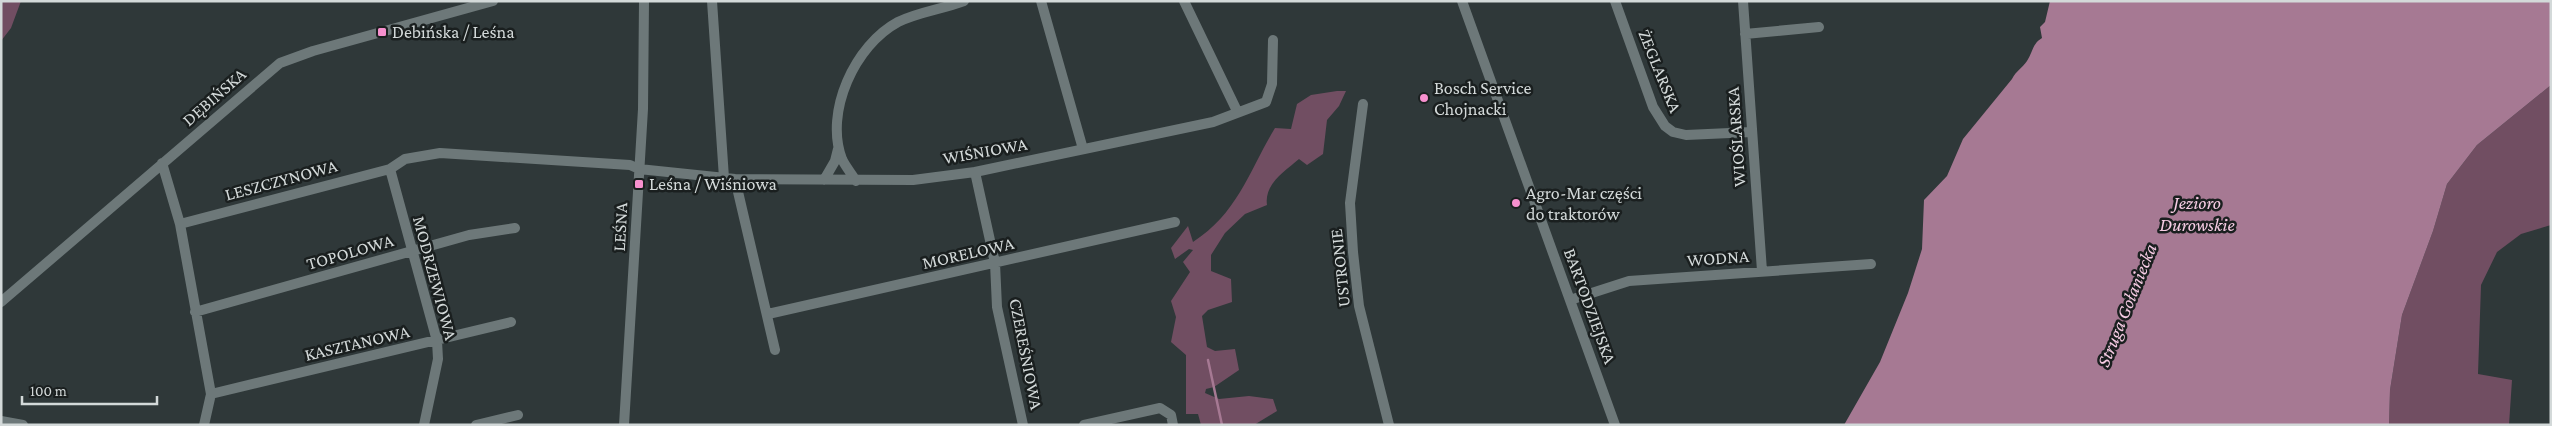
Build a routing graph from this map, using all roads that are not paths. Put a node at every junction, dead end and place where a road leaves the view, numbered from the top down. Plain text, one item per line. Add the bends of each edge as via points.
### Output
1 (493, 1) edge
2 (644, 1) edge
3 (712, 1) edge
4 (964, 1) edge
5 (1040, 1) edge
6 (1184, 1) edge
7 (1462, 1) edge
8 (1615, 1) edge
9 (1743, 1) edge
10 (1819, 27) dead end
11 (1745, 34) junction
12 (1273, 40) dead end
13 (1363, 104) dead end
14 (1237, 111) junction
15 (1752, 132) junction
16 (839, 146) junction
17 (1082, 149) junction
18 (162, 163) junction
19 (390, 168) junction
20 (640, 169) junction
21 (975, 172) junction
22 (724, 178) junction
23 (735, 179) junction
24 (824, 180) junction
25 (856, 181) junction
26 (1175, 222) dead end
27 (180, 224) junction
28 (515, 228) dead end
29 (412, 251) junction
30 (995, 264) junction
31 (1871, 264) dead end
32 (1762, 271) junction
33 (1570, 300) junction
34 (1, 302) edge
35 (195, 312) junction
36 (768, 314) junction
37 (510, 322) dead end
38 (437, 341) junction
39 (775, 350) dead end
40 (211, 394) junction
41 (518, 416) dead end
42 (1, 421) edge
43 (23, 425) edge
44 (204, 425) edge
45 (424, 425) edge
46 (476, 425) edge
47 (624, 425) edge
48 (1023, 425) edge
49 (1084, 425) edge
50 (1173, 425) edge
51 (1389, 425) edge
52 (1615, 425) edge

1 - 18 street, DĘBIŃSKA via 287,59
2 - 20 street, LEŚNA
3 - 22 street
4 - 16 street via 899,22 878,36 852,71 841,97 837,128
5 - 17 street
6 - 14 street
7 - 33 street, BARTODZIEJSKA
8 - 15 street, ŻEGLARSKA via 1653,107 1665,126 1686,135
9 - 11 street, WIOŚLARSKA
10 - 11 street
11 - 15 street, WIOŚLARSKA
12 - 14 street, WIŚNIOWA via 1272,84 1266,102
13 - 51 street, USTRONIE via 1350,203 1353,252 1359,306
14 - 17 street, WIŚNIOWA via 1213,122
15 - 32 street, WIOŚLARSKA
16 - 24 street
16 - 25 street via 842,160
17 - 21 street, WIŚNIOWA
18 - 27 street
18 - 34 street, DĘBIŃSKA
19 - 20 street, LESZCZYNOWA via 405,159 440,153 630,165
19 - 27 street, LESZCZYNOWA
19 - 29 street, MODRZEWIOWA
20 - 22 street, WIŚNIOWA
20 - 47 street, LEŚNA
21 - 25 street, WIŚNIOWA via 913,180
21 - 30 street, CZEREŚNIOWA
22 - 23 street, WIŚNIOWA
23 - 24 street, WIŚNIOWA
23 - 36 street
24 - 25 street, WIŚNIOWA
26 - 30 street, MORELOWA
27 - 35 street
28 - 29 street, TOPOLOWA via 469,235
29 - 35 street, TOPOLOWA
29 - 38 street, MODRZEWIOWA
30 - 36 street, MORELOWA
30 - 48 street, CZEREŚNIOWA via 998,308
31 - 32 street, WODNA
32 - 33 street, WODNA via 1629,281
33 - 52 street, BARTODZIEJSKA
35 - 40 street
36 - 39 street
37 - 38 street, KASZTANOWA
38 - 40 street, KASZTANOWA
38 - 45 street, MODRZEWIOWA via 438,359
40 - 44 street
41 - 46 street
42 - 43 street
49 - 50 street via 1160,408 1171,415

